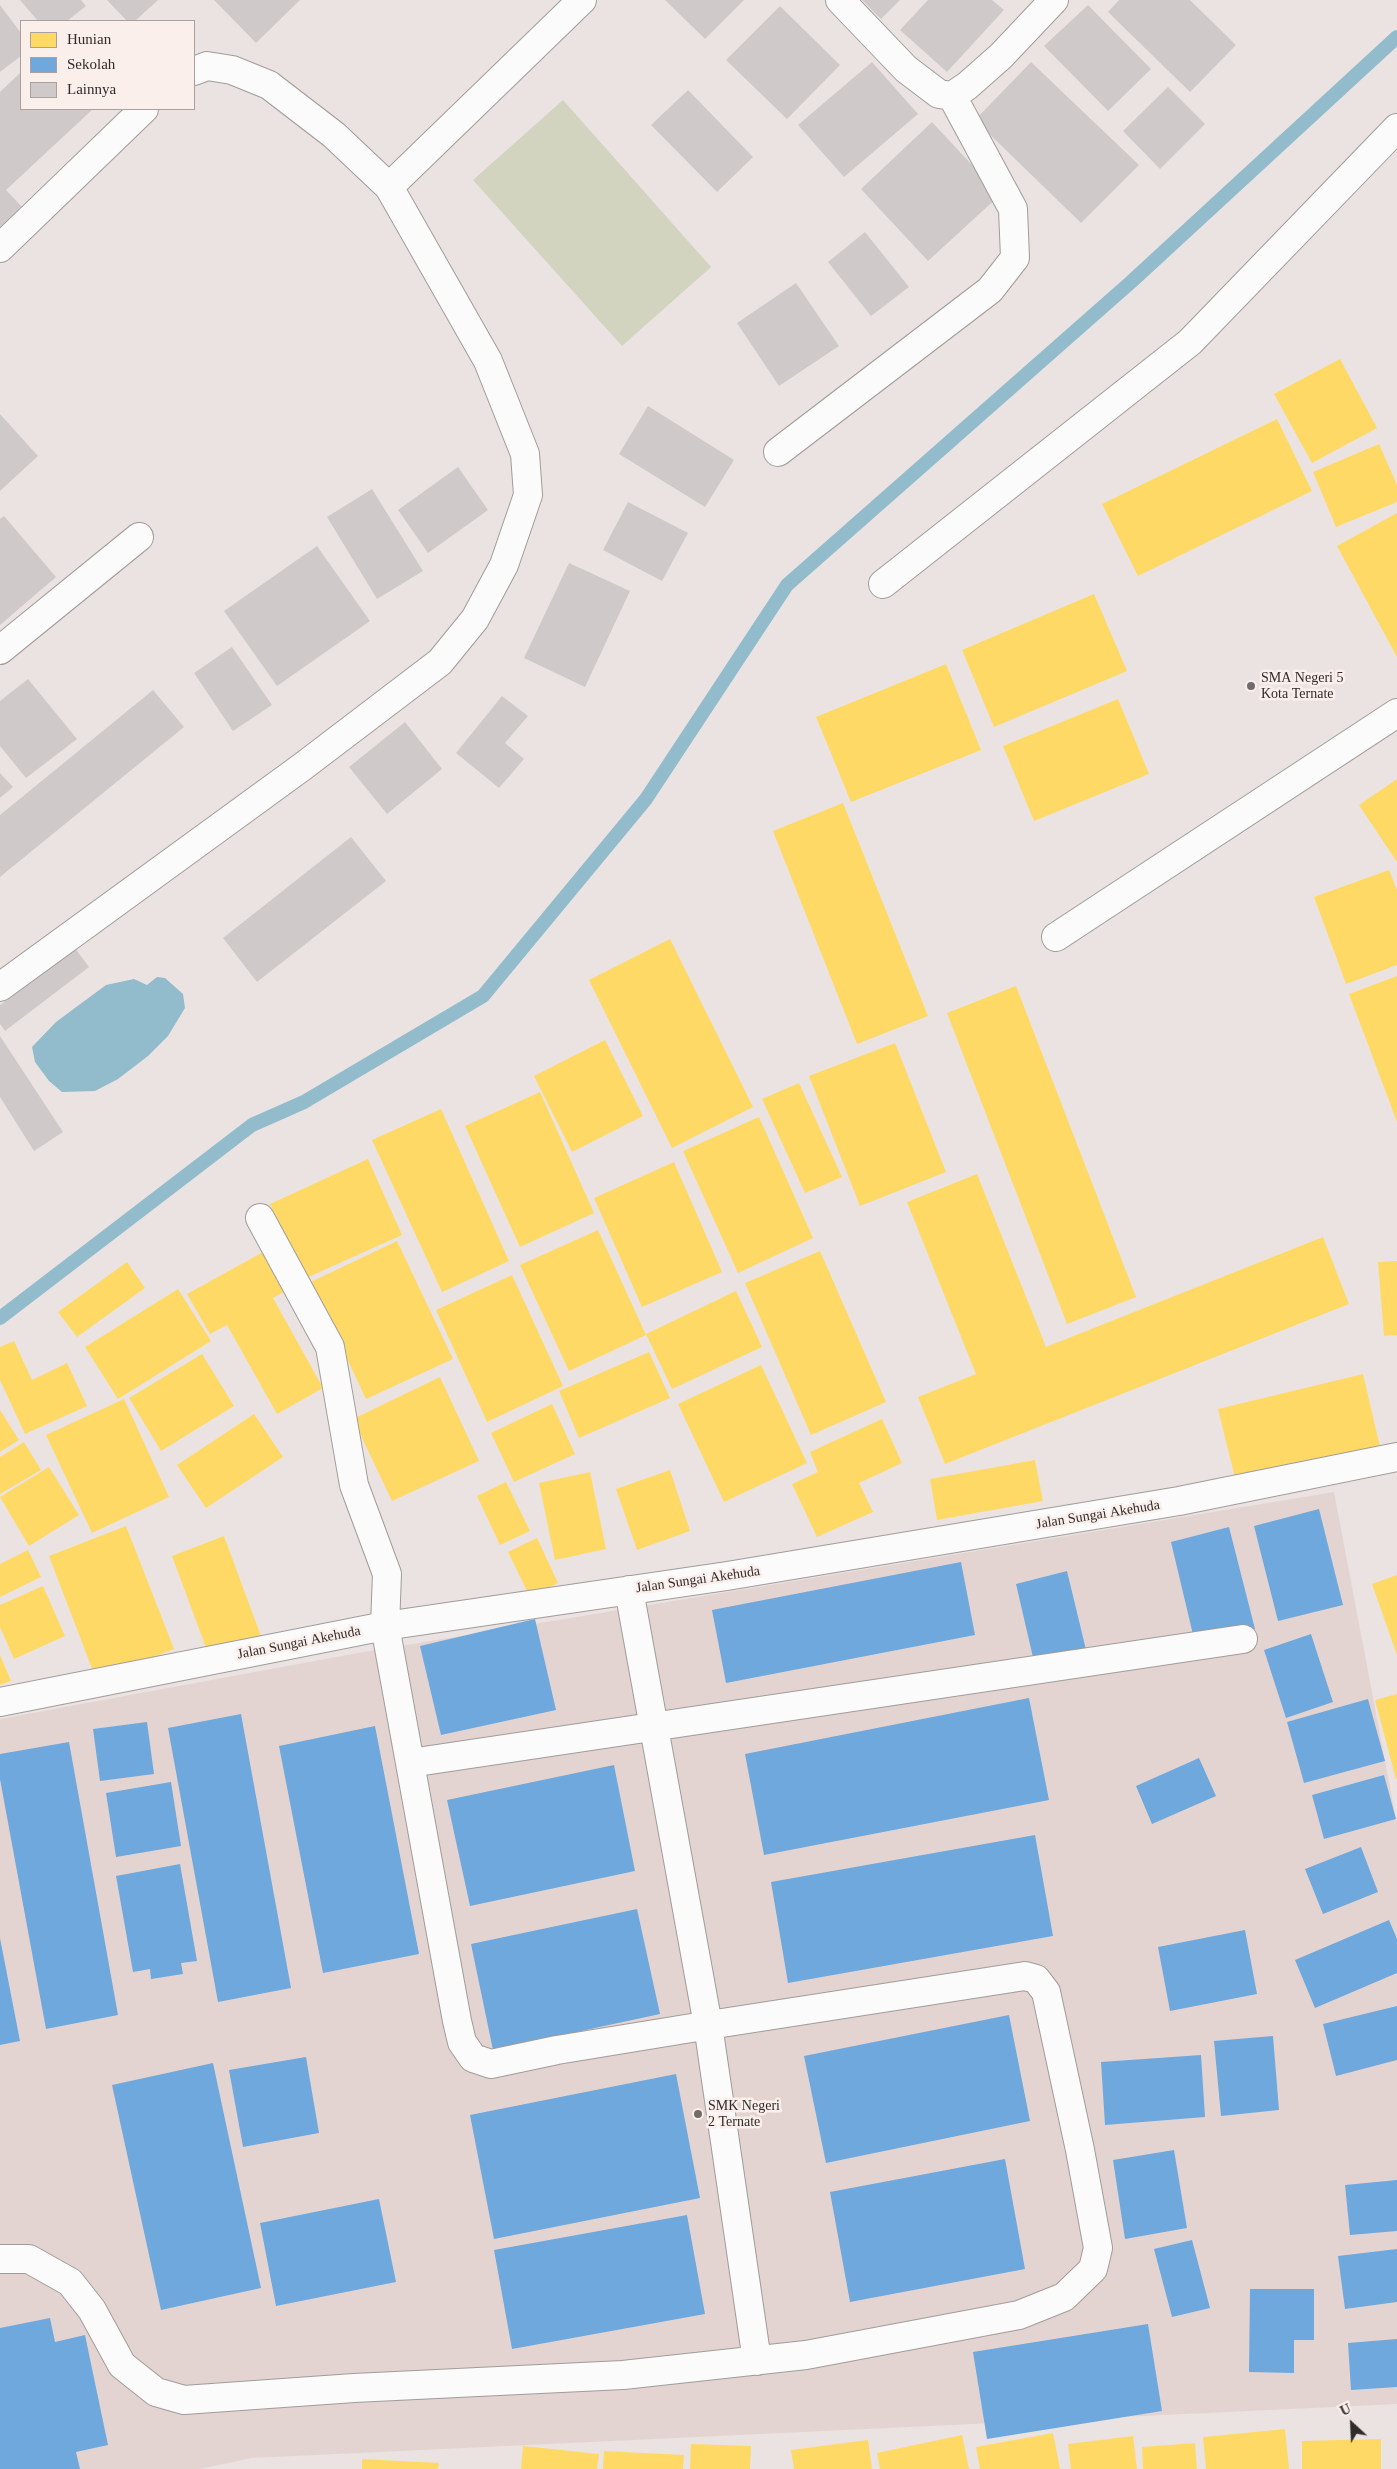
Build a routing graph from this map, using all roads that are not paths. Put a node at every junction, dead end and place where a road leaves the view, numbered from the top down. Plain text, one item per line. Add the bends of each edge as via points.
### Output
1 (582, 0) edge
2 (840, 0) edge
3 (1054, 0) edge
4 (195, 72) edge
5 (952, 96) junction
6 (143, 110) edge
7 (1397, 128) edge
8 (389, 187) junction
9 (0, 248) edge
10 (778, 452) dead end
11 (139, 537) dead end
12 (883, 584) dead end
13 (0, 650) edge
14 (1397, 713) edge
15 (1056, 937) dead end
16 (0, 987) edge
17 (260, 1218) dead end
18 (1397, 1457) edge
19 (629, 1590) junction
20 (385, 1626) junction
21 (1243, 1639) dead end
22 (0, 1702) edge
23 (654, 1728) junction
24 (410, 1763) junction
25 (708, 2025) junction
26 (0, 2259) edge
27 (757, 2361) junction

1 - 8 street
2 - 5 street via 906,69 938,94
3 - 5 street via 1001,56
4 - 8 street via 207,66 232,70 269,85 334,135
5 - 10 street via 1013,209 1015,258 990,290
6 - 9 street
7 - 12 street via 1190,342
8 - 16 street via 488,362 525,454 528,495 504,565 475,619 440,662
11 - 13 street
14 - 15 street
17 - 20 street via 330,1347 354,1485 386,1574
18 - 19 street, Jalan Sungai Akehuda via 1179,1501
19 - 20 street, Jalan Sungai Akehuda
19 - 23 street
20 - 22 street, Jalan Sungai Akehuda
20 - 24 street
21 - 23 street
23 - 24 street
23 - 25 street
24 - 25 street via 457,2021 462,2042 473,2058 491,2064
25 - 27 street
25 - 27 street via 1025,1976 1036,1979 1046,1992 1098,2248 1093,2269 1064,2297 1020,2314 876,2343
26 - 27 street via 29,2260 70,2282 92,2310 122,2365 156,2392 184,2400 623,2375

